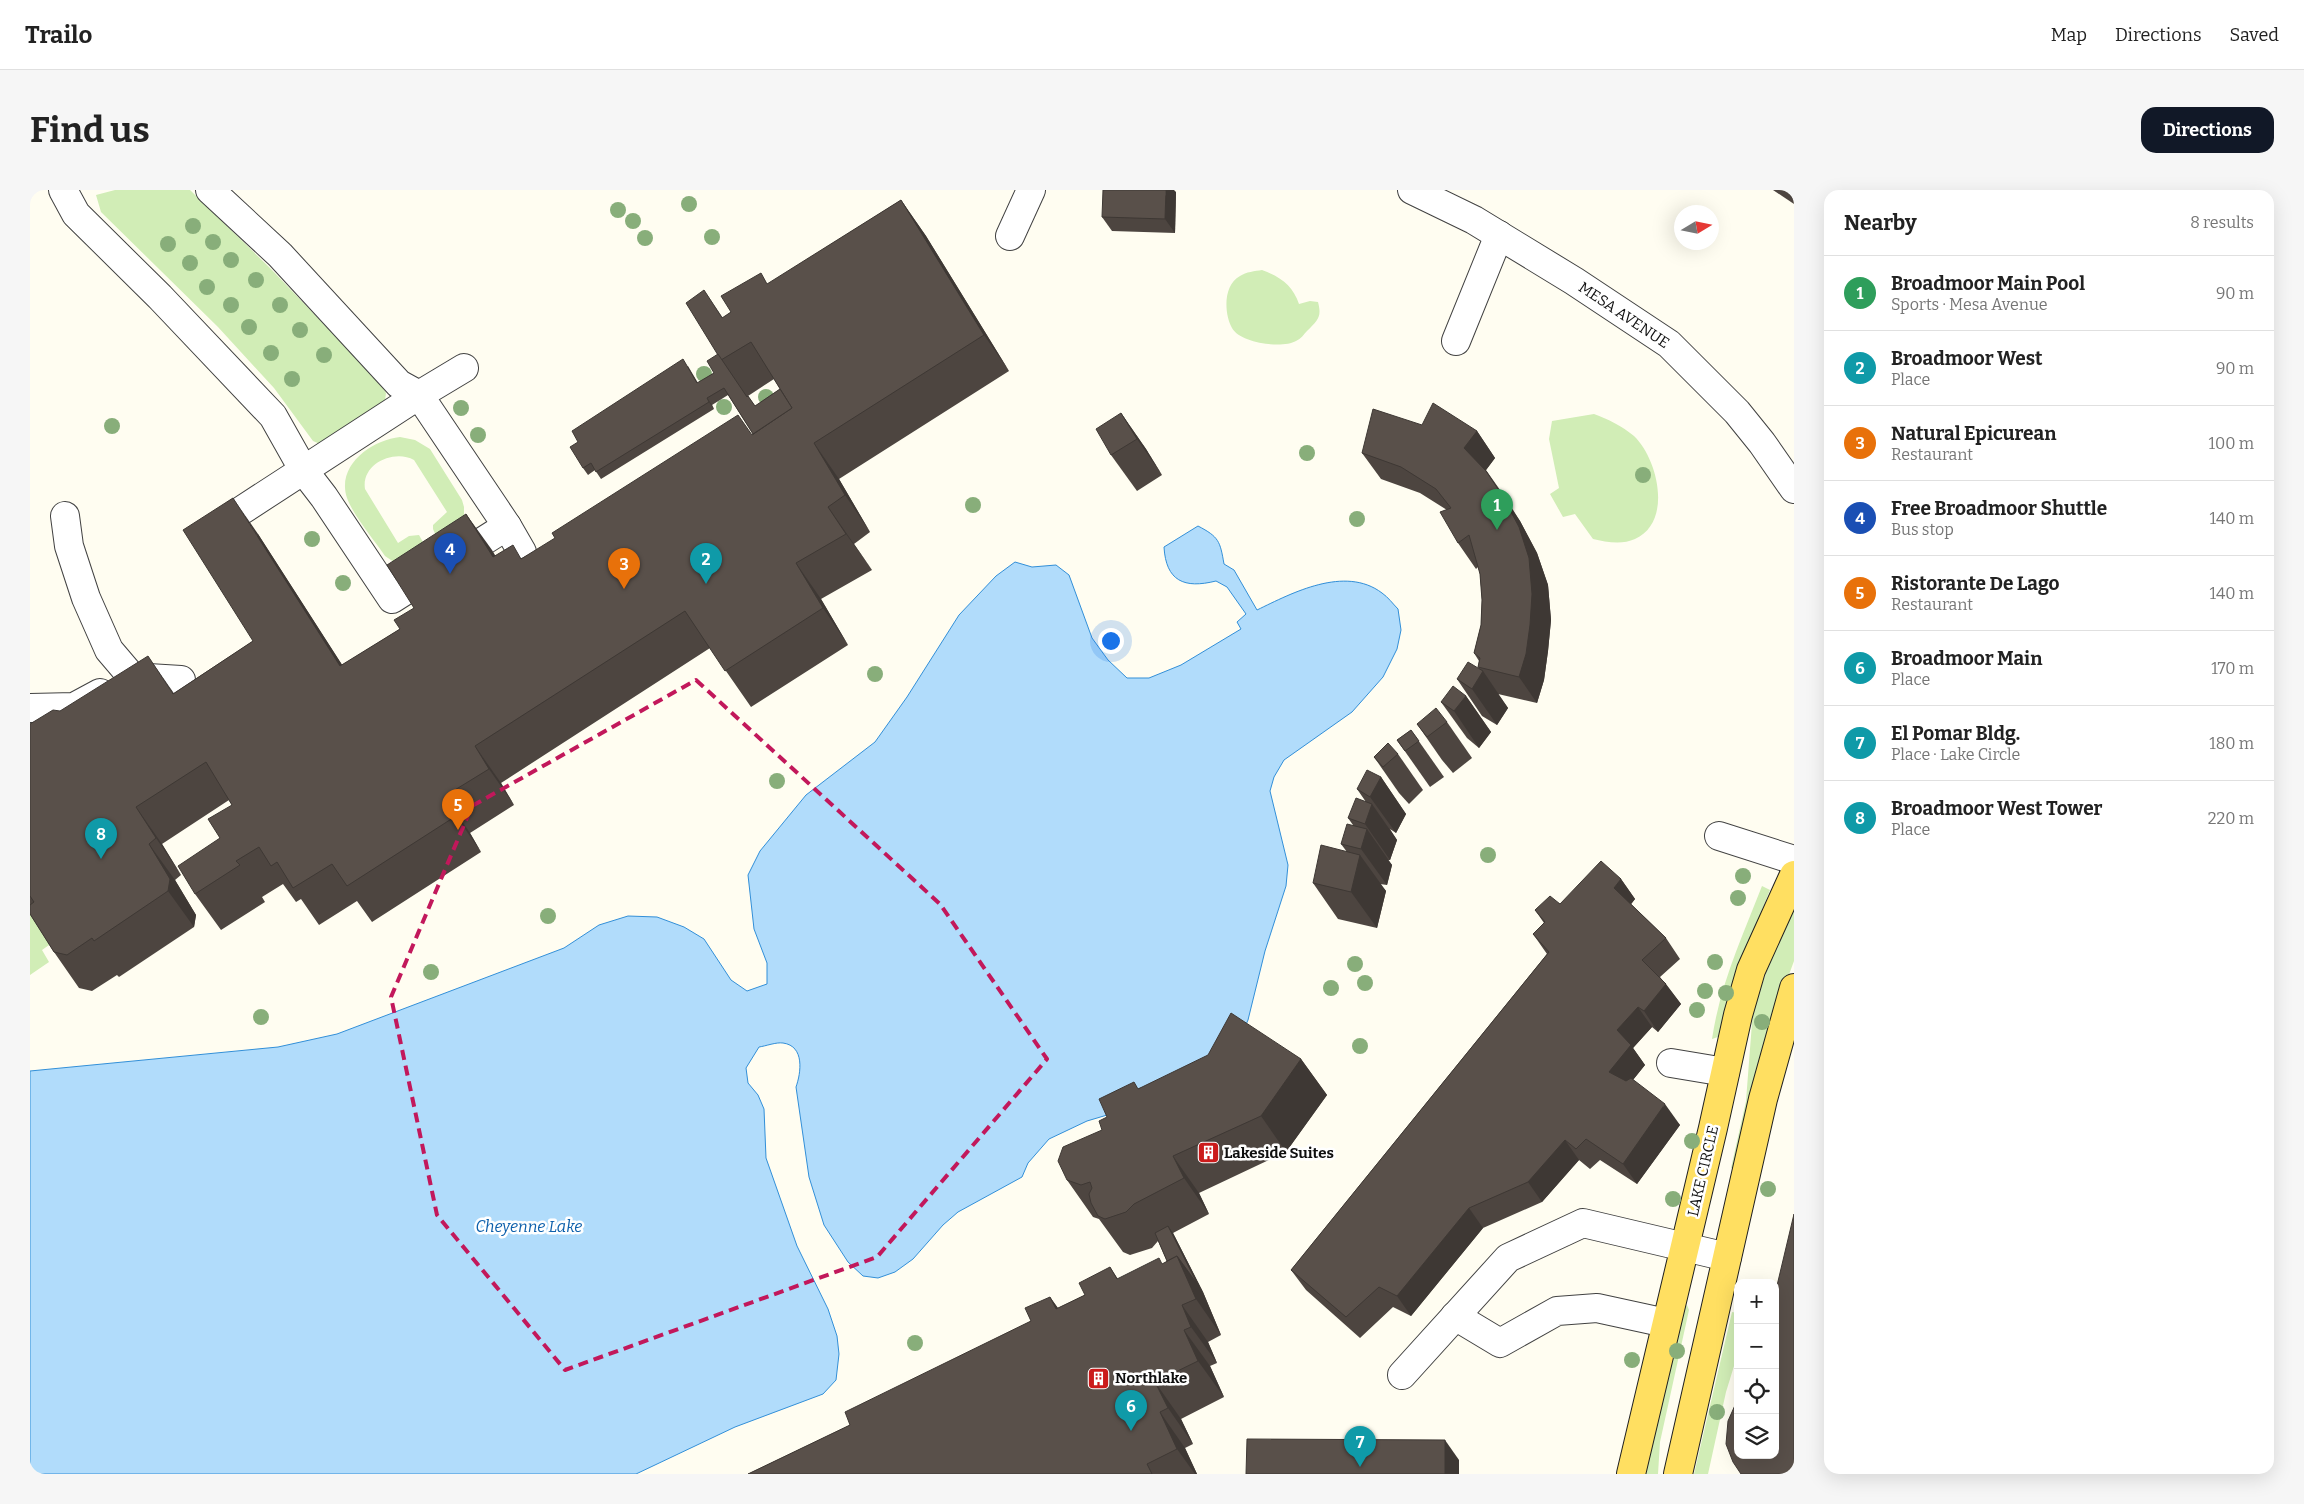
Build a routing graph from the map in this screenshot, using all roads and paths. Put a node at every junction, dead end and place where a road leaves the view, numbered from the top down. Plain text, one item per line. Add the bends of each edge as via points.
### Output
1 (63, 190) edge
2 (210, 190) edge
3 (1031, 190) edge
4 (1412, 190) edge
5 (1499, 235) junction
6 (1010, 236) dead end
7 (1456, 341) dead end
8 (464, 368) dead end
9 (419, 395) junction
10 (304, 471) junction
11 (1793, 487) edge
12 (236, 514) edge
13 (65, 516) dead end
14 (507, 526) junction
15 (507, 574) edge
16 (132, 677) junction
17 (181, 680) dead end
18 (30, 708) edge
19 (1719, 836) dead end
20 (1794, 860) edge
21 (1794, 875) edge
22 (1794, 988) edge
23 (1671, 1063) dead end
24 (1725, 1072) junction
25 (1686, 1246) junction
26 (1727, 1257) junction
27 (1455, 1316) junction
28 (1666, 1323) junction
29 (1402, 1375) dead end
30 (1631, 1474) edge
31 (1678, 1474) edge

1 - 10 street via 76,214 273,416
2 - 9 street via 280,255 399,384
3 - 6 street
4 - 5 street, MESA AVENUE
5 - 7 street
5 - 11 street, MESA AVENUE via 1669,344 1737,412
8 - 9 street
9 - 10 street
9 - 14 street
10 - 12 street
10 - 14 street via 398,608
13 - 16 street via 69,546 86,598 109,650
14 - 15 street via 522,552 521,563
16 - 17 street
16 - 18 street via 74,707
19 - 20 street
21 - 24 main road, LAKE CIRCLE via 1751,970
22 - 26 main road via 1763,1099
23 - 24 street
24 - 25 main road, LAKE CIRCLE
25 - 26 street
25 - 27 street via 1584,1223 1508,1258
25 - 28 main road, LAKE CIRCLE
26 - 31 main road
27 - 28 street via 1500,1343 1557,1311 1598,1308
27 - 29 street
28 - 30 main road, LAKE CIRCLE

